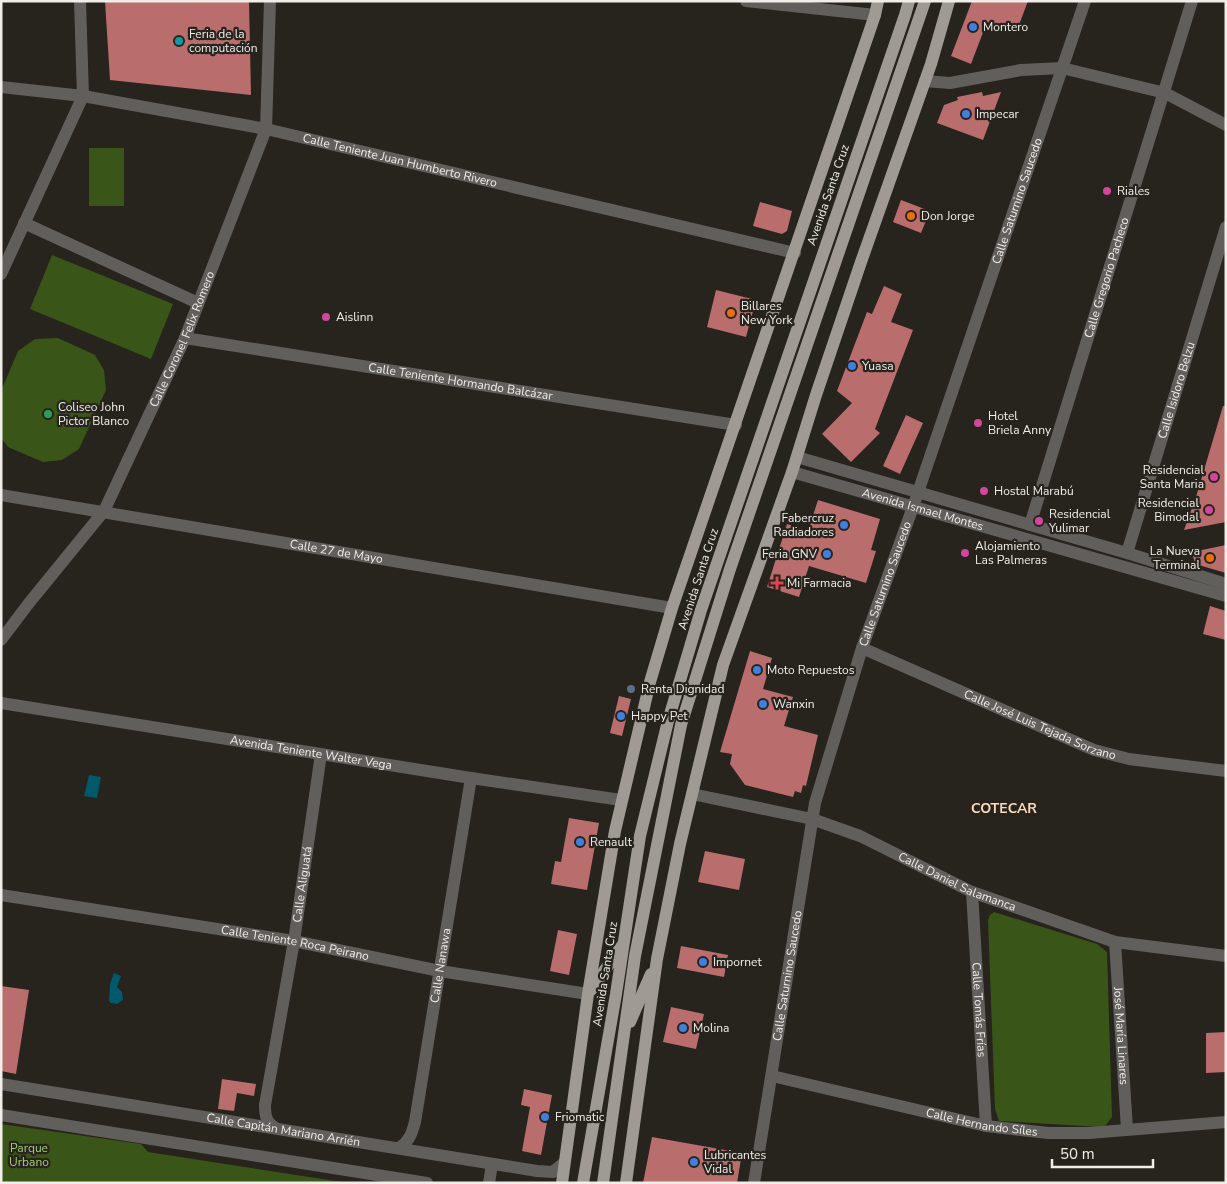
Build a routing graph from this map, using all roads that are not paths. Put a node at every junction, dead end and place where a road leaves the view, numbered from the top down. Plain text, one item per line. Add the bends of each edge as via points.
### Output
1 (80, 1) edge
2 (270, 1) edge
3 (746, 1) edge
4 (878, 1) edge
5 (908, 1) edge
6 (925, 1) edge
7 (949, 1) edge
8 (1084, 1) edge
9 (1192, 1) edge
10 (875, 15) junction
11 (1062, 68) junction
12 (925, 82) junction
13 (1, 87) edge
14 (1165, 93) junction
15 (83, 96) junction
16 (1226, 125) edge
17 (266, 129) junction
18 (24, 223) junction
19 (1226, 227) edge
20 (795, 253) junction
21 (1, 274) edge
22 (198, 303) junction
23 (186, 338) junction
24 (736, 425) junction
25 (797, 457) junction
26 (792, 472) junction
27 (917, 492) junction
28 (1, 495) edge
29 (913, 507) junction
30 (104, 511) junction
31 (1030, 525) junction
32 (1127, 554) junction
33 (1226, 584) edge
34 (1226, 596) edge
35 (672, 608) junction
36 (1, 640) edge
37 (862, 648) junction
38 (1, 703) edge
39 (321, 754) junction
40 (1226, 771) edge
41 (471, 778) junction
42 (692, 794) junction
43 (621, 800) junction
44 (812, 818) junction
45 (972, 892) junction
46 (1, 895) edge
47 (294, 941) junction
48 (1115, 942) junction
49 (624, 943) junction
50 (1226, 956) edge
51 (657, 959) junction
52 (440, 971) junction
53 (588, 994) junction
54 (623, 1038) junction
55 (772, 1076) junction
56 (1, 1084) edge
57 (1, 1115) edge
58 (1226, 1122) edge
59 (986, 1126) junction
60 (276, 1128) junction
61 (1127, 1129) junction
62 (399, 1148) junction
63 (564, 1163) junction
64 (492, 1164) junction
65 (427, 1183) edge
66 (489, 1183) edge
67 (562, 1183) edge
68 (583, 1183) edge
69 (603, 1183) edge
70 (626, 1183) edge
71 (754, 1183) edge

1 - 15 street
2 - 17 street, Calle Coronel Felix Romero
3 - 10 street
4 - 10 main road, Avenida Santa Cruz
5 - 49 main road, Avenida Santa Cruz via 906,15 701,610 668,720 640,836
6 - 54 main road via 730,569 681,725 637,946
7 - 12 main road
8 - 11 street, Calle Saturnino Saucedo
9 - 14 street, Calle Gregorio Pacheco
10 - 20 main road, Avenida Santa Cruz
11 - 12 street via 1021,70 950,83
11 - 14 street
11 - 27 street, Calle Saturnino Saucedo
12 - 25 main road via 860,262
13 - 15 street, Calle Teniente Juan Humberto Rivero
14 - 16 street
14 - 31 street, Calle Gregorio Pacheco
15 - 17 street, Calle Teniente Juan Humberto Rivero
15 - 18 street
17 - 20 street, Calle Teniente Juan Humberto Rivero
17 - 22 street, Calle Coronel Felix Romero
18 - 21 street
18 - 22 street
19 - 32 street, Calle Isidoro Belzu
20 - 24 main road, Avenida Santa Cruz
22 - 23 street, Calle Coronel Felix Romero
23 - 24 street, Calle Teniente Hormando Balcázar
23 - 30 street, Calle Coronel Felix Romero
24 - 35 main road, Avenida Santa Cruz
25 - 26 main road
25 - 27 street, Avenida Ismael Montes
26 - 29 street, Avenida Ismael Montes
26 - 42 main road via 723,665
27 - 29 street, Calle Saturnino Saucedo
27 - 31 street, Avenida Ismael Montes
28 - 30 street, Calle 27 de Mayo
29 - 34 street, Avenida Ismael Montes
29 - 37 street, Calle Saturnino Saucedo
30 - 35 street, Calle 27 de Mayo
30 - 36 street, Calle Coronel Felix Romero
31 - 32 street, Avenida Ismael Montes
32 - 33 street, Avenida Ismael Montes
35 - 43 main road, Avenida Santa Cruz
37 - 40 street, Calle José Luis Tejada Sorzano via 1094,750 1128,759
37 - 44 street, Calle Saturnino Saucedo
38 - 39 street, Avenida Teniente Walter Vega
39 - 41 street, Avenida Teniente Walter Vega
39 - 47 street, Calle Aliguatá
41 - 43 street, Avenida Teniente Walter Vega
41 - 52 street, Calle Nanawa
42 - 44 street, Calle Daniel Salamanca
42 - 51 main road
43 - 53 main road, Avenida Santa Cruz
44 - 45 street, Calle Daniel Salamanca via 860,836
44 - 55 street, Calle Saturnino Saucedo
45 - 48 street, Calle Daniel Salamanca
45 - 59 street, Calle Tomás Frías
46 - 47 street, Calle Teniente Roca Peirano
47 - 52 street, Calle Teniente Roca Peirano
47 - 60 street, Calle Aliguatá via 265,1105 265,1116
48 - 50 street, Calle Daniel Salamanca
48 - 61 street, José María Linares
49 - 53 main road
49 - 68 main road, Avenida Santa Cruz
51 - 54 main road
51 - 70 main road
52 - 53 street, Calle Teniente Roca Peirano
52 - 62 street, Calle Nanawa via 413,1130 406,1144
53 - 63 main road, Avenida Santa Cruz
54 - 69 main road
55 - 59 street, Calle Hernando Síles
55 - 71 street, Calle Saturnino Saucedo
56 - 60 street, Calle Capitán Mariano Arrién
57 - 65 street
58 - 61 street, Calle Hernando Síles
59 - 61 street, Calle Hernando Síles via 1048,1133
60 - 62 street, Calle Capitán Mariano Arrién
62 - 64 street, Calle Capitán Mariano Arrién
63 - 64 street, Calle Capitán Mariano Arrién via 553,1172
63 - 67 main road, Avenida Santa Cruz
64 - 66 street

